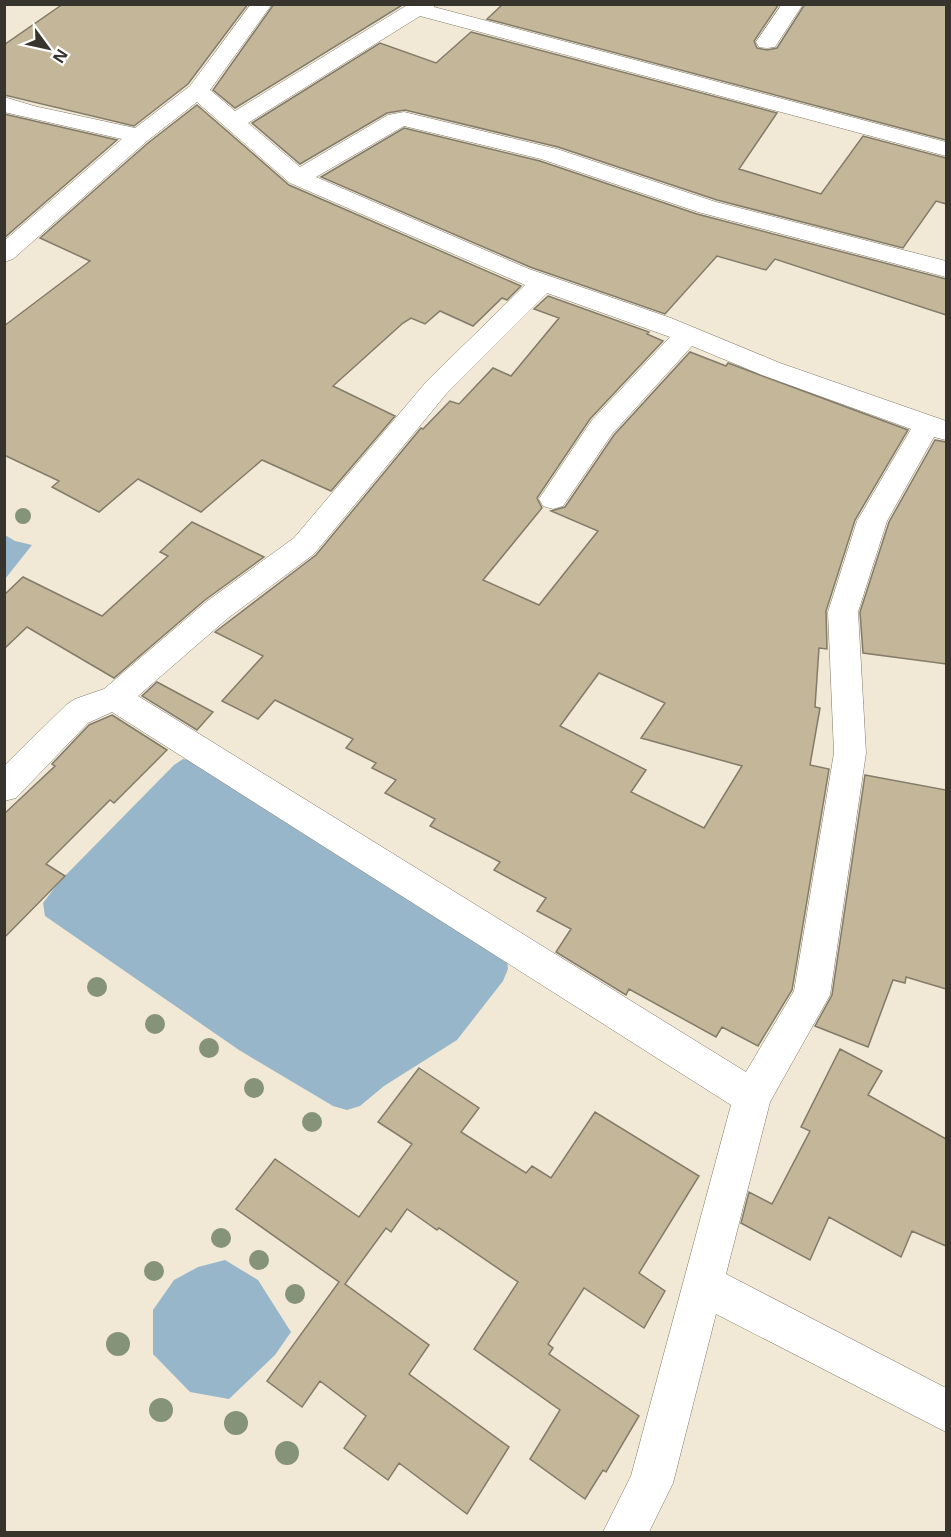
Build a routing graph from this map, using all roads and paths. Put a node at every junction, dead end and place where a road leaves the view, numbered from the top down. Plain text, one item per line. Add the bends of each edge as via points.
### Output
1 (262, 4) edge
2 (793, 4) edge
3 (422, 7) edge
4 (767, 42) dead end
5 (198, 91) junction
6 (4, 104) edge
7 (234, 122) junction
8 (140, 136) junction
9 (946, 148) edge
10 (298, 178) junction
11 (4, 254) edge
12 (946, 269) edge
13 (542, 283) junction
14 (687, 335) junction
15 (937, 428) edge
16 (553, 499) dead end
17 (115, 698) junction
18 (4, 788) edge
19 (752, 1097) junction
20 (702, 1284) junction
21 (946, 1411) edge
22 (626, 1533) edge

1 - 5 street
2 - 4 street
3 - 7 street
3 - 9 street
5 - 7 street
5 - 8 street
6 - 8 street
7 - 10 street
8 - 11 street
10 - 12 street via 396,120 404,119 549,154 707,207
10 - 13 street
13 - 14 street
13 - 17 street via 437,387 304,546 217,610
14 - 15 street
14 - 16 street via 602,427
15 - 19 street via 872,521 843,612 850,753 812,995
17 - 18 street via 77,714
17 - 19 street
19 - 20 street
20 - 21 street
20 - 22 street via 651,1484

